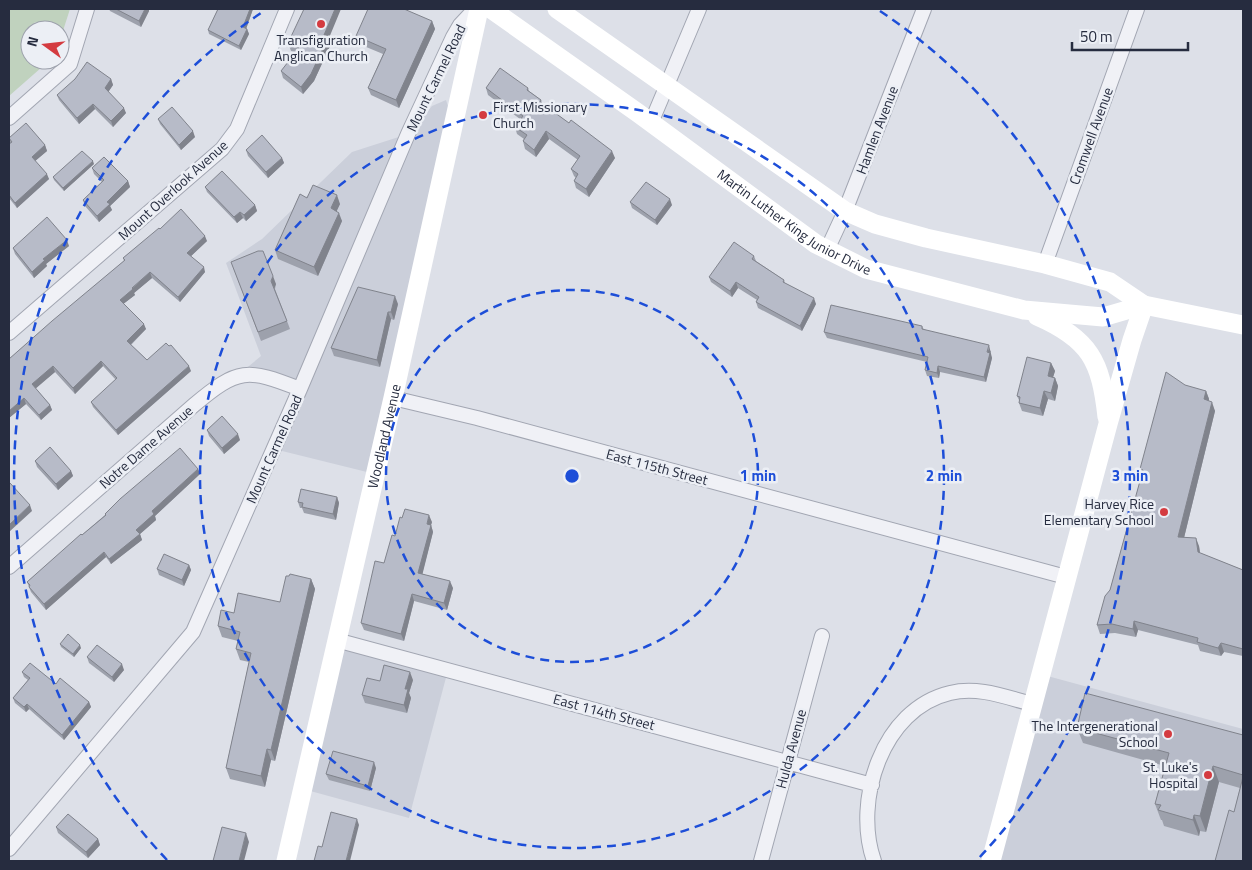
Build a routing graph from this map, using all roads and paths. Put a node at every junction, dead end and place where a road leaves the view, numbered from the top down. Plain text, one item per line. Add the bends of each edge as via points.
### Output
1 (88, 9) edge
2 (287, 9) edge
3 (475, 9) edge
4 (479, 9) edge
5 (490, 9) edge
6 (557, 9) edge
7 (699, 9) edge
8 (924, 9) edge
9 (1137, 9) edge
10 (666, 86) junction
11 (9, 118) edge
12 (651, 123) junction
13 (845, 210) junction
14 (827, 250) junction
15 (1045, 264) junction
16 (1144, 305) junction
17 (1024, 310) junction
18 (1243, 325) edge
19 (9, 333) edge
20 (300, 389) junction
21 (393, 398) junction
22 (1108, 424) junction
23 (9, 567) edge
24 (1066, 577) junction
25 (822, 636) dead end
26 (336, 640) junction
27 (1032, 704) junction
28 (788, 762) junction
29 (872, 785) junction
30 (9, 849) edge
31 (286, 861) edge
32 (761, 861) edge
33 (874, 861) edge
34 (991, 861) edge

1 - 11 street via 70,64
2 - 19 street, Mount Overlook Avenue via 237,129 222,149
3 - 20 street, Mount Carmel Road via 453,37 408,134
4 - 21 main road, Woodland Avenue
5 - 12 main road, Martin Luther King Junior Drive
6 - 10 main road
7 - 10 street
8 - 13 street, Hamlen Avenue
9 - 15 street, Cromwell Avenue
10 - 12 street
10 - 13 main road
12 - 14 main road, Martin Luther King Junior Drive
13 - 14 street, Hamlen Avenue
13 - 15 main road via 874,224 909,234
14 - 17 main road, Martin Luther King Junior Drive via 866,269
15 - 16 main road via 1110,282
16 - 17 main road, Martin Luther King Junior Drive via 1103,317
16 - 18 main road
16 - 22 main road
17 - 22 main road via 1066,331 1087,348 1102,383
20 - 23 street, Notre Dame Avenue via 262,375 237,376 224,381
20 - 30 street, Mount Carmel Road via 193,632
21 - 24 street, East 115th Street
21 - 26 main road, Woodland Avenue
22 - 24 main road
24 - 27 main road
25 - 28 street, Hulda Avenue
26 - 28 street, East 114th Street
26 - 31 main road, Woodland Avenue
27 - 29 street via 978,691 952,692 935,697 908,715 892,734
27 - 34 main road
28 - 29 street, East 114th Street
28 - 32 street, Hulda Avenue
29 - 33 street via 867,816

